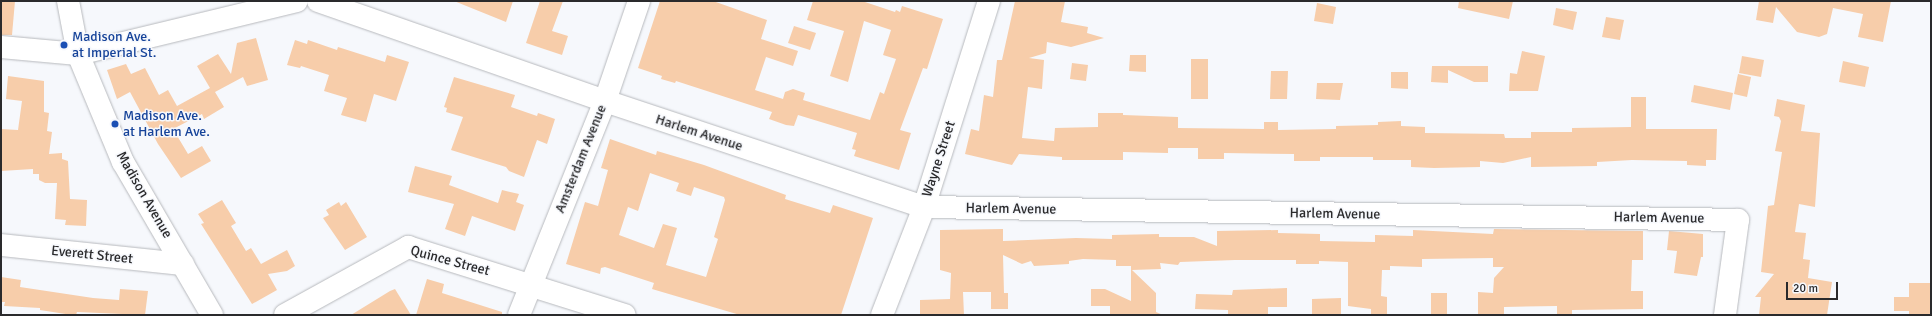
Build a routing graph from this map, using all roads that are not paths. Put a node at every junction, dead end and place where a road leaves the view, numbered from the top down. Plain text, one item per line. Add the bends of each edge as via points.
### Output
1 (68, 1) edge
2 (297, 1) edge
3 (318, 1) edge
4 (639, 1) edge
5 (983, 3) edge
6 (1, 47) edge
7 (78, 54) junction
8 (604, 101) junction
9 (924, 208) junction
10 (1, 245) edge
11 (183, 264) junction
12 (529, 284) junction
13 (212, 315) edge
14 (285, 315) edge
15 (519, 315) edge
16 (625, 315) edge
17 (882, 315) edge
18 (1725, 315) edge

1 - 7 street, Madison Avenue
2 - 7 street
3 - 8 street, Harlem Avenue
4 - 8 street, Amsterdam Avenue
5 - 9 street, Wayne Street
6 - 7 street
7 - 11 street, Madison Avenue via 123,162
8 - 9 street, Harlem Avenue
8 - 12 street, Amsterdam Avenue
9 - 17 street, Wayne Street
9 - 18 street, Harlem Avenue via 1738,220
10 - 11 street, Everett Street
11 - 13 street, Madison Avenue
12 - 14 street, Quince Street via 408,247
12 - 15 street, Amsterdam Avenue
12 - 16 street, Quince Street

